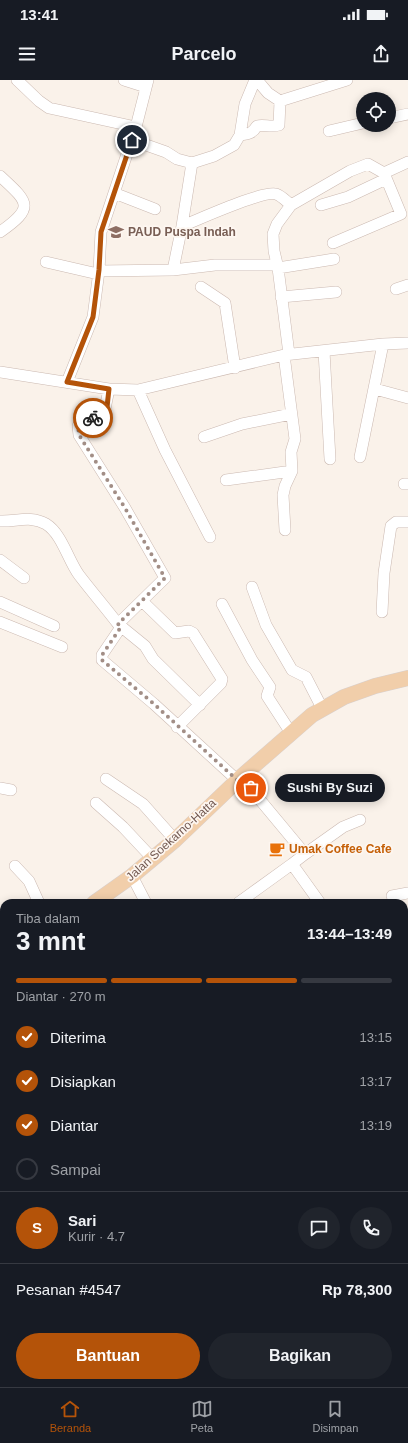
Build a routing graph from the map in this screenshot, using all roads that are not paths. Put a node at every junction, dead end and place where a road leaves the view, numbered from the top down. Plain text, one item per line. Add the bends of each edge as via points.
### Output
1 (17, 80) edge
2 (124, 80) edge
3 (256, 80) edge
4 (347, 80) edge
5 (147, 83) edge
6 (280, 101) junction
7 (408, 114) edge
8 (396, 117) edge
9 (356, 125) edge
10 (136, 128) junction
11 (329, 131) dead end
12 (240, 135) junction
13 (132, 140) junction
14 (408, 162) edge
15 (192, 163) junction
16 (0, 176) edge
17 (385, 176) junction
18 (114, 193) junction
19 (291, 205) junction
20 (321, 205) dead end
21 (155, 209) dead end
22 (182, 226) junction
23 (0, 232) edge
24 (333, 242) dead end
25 (334, 259) dead end
26 (46, 262) dead end
27 (277, 267) junction
28 (173, 270) junction
29 (98, 272) junction
30 (408, 285) edge
31 (201, 287) dead end
32 (396, 289) dead end
33 (336, 292) dead end
34 (281, 297) junction
35 (408, 343) edge
36 (383, 344) junction
37 (324, 351) junction
38 (286, 355) junction
39 (235, 368) junction
40 (0, 372) edge
41 (67, 382) junction
42 (109, 389) junction
43 (375, 389) junction
44 (138, 390) junction
45 (408, 398) edge
46 (291, 414) junction
47 (204, 437) dead end
48 (360, 457) dead end
49 (330, 459) dead end
50 (292, 472) junction
51 (226, 480) dead end
52 (0, 521) edge
53 (408, 522) edge
54 (285, 530) dead end
55 (210, 537) dead end
56 (0, 560) edge
57 (24, 578) dead end
58 (252, 587) dead end
59 (142, 601) junction
60 (0, 602) edge
61 (222, 604) dead end
62 (382, 612) dead end
63 (0, 622) edge
64 (120, 625) junction
65 (54, 626) dead end
66 (62, 647) dead end
67 (408, 678) edge
68 (200, 705) junction
69 (322, 708) junction
70 (177, 727) junction
71 (291, 733) junction
72 (106, 779) dead end
73 (239, 779) junction
74 (96, 803) dead end
75 (360, 820) dead end
76 (175, 840) junction
77 (305, 854) junction
78 (153, 858) junction
79 (292, 864) junction
80 (15, 866) dead end
81 (132, 876) junction
82 (408, 893) edge
83 (392, 896) dead end
84 (37, 899) edge
85 (103, 899) edge
86 (144, 899) edge
87 (244, 899) edge
88 (317, 899) edge

1 - 10 street via 49,108
2 - 5 street
3 - 6 street
3 - 12 street via 245,104
4 - 6 street
5 - 10 street
6 - 12 street via 279,125 257,126 253,132
7 - 8 street
9 - 11 street
10 - 13 street
12 - 15 street via 230,149
13 - 15 street
13 - 18 street
14 - 17 street
15 - 22 street
16 - 23 street via 22,196 24,201 18,218
17 - 19 street via 372,165 364,165
17 - 20 street via 348,197
17 - 24 street via 401,214
18 - 21 street
18 - 29 street via 101,232
19 - 22 street via 276,194 268,194
19 - 27 street via 274,230
22 - 28 street
25 - 27 street
26 - 29 street
27 - 28 street via 215,266
27 - 34 street
28 - 29 street
29 - 41 street via 93,317
30 - 32 street
31 - 39 street via 225,303
33 - 34 street
34 - 38 street
35 - 36 street
36 - 37 street
36 - 43 street
37 - 38 street
37 - 49 street
38 - 39 street
38 - 46 street
39 - 44 street
40 - 41 street
41 - 42 street
42 - 44 street
42 - 59 street via 105,409 78,426 78,431 165,578
43 - 45 street
43 - 48 street
44 - 55 street via 165,450
46 - 47 street via 242,424
46 - 50 street via 295,439 291,452
50 - 51 street
50 - 54 street via 284,486
52 - 64 street via 34,520 49,526 79,575
53 - 62 street via 396,522 391,526 384,573
56 - 57 street
58 - 69 street via 266,625 292,670 306,677
59 - 64 street
59 - 68 street via 174,634 189,631 193,633 222,678 221,683
60 - 65 street
61 - 71 street via 252,660 270,686 267,696
63 - 66 street
64 - 68 street via 145,646 152,659
64 - 70 street via 102,655 102,660
67 - 69 main road, Jalan Soekarno-Hatta via 359,692
68 - 70 street
69 - 71 main road, Jalan Soekarno-Hatta
70 - 73 street
71 - 73 main road, Jalan Soekarno-Hatta
72 - 76 street via 143,804
73 - 76 main road, Jalan Soekarno-Hatta
73 - 77 street
74 - 78 street
75 - 77 street via 343,827
76 - 78 main road, Jalan Soekarno-Hatta
77 - 79 street
78 - 81 main road, Jalan Soekarno-Hatta
79 - 87 street
79 - 88 street
80 - 84 street via 27,879
81 - 85 main road, Jalan Soekarno-Hatta
81 - 86 street
82 - 83 street

